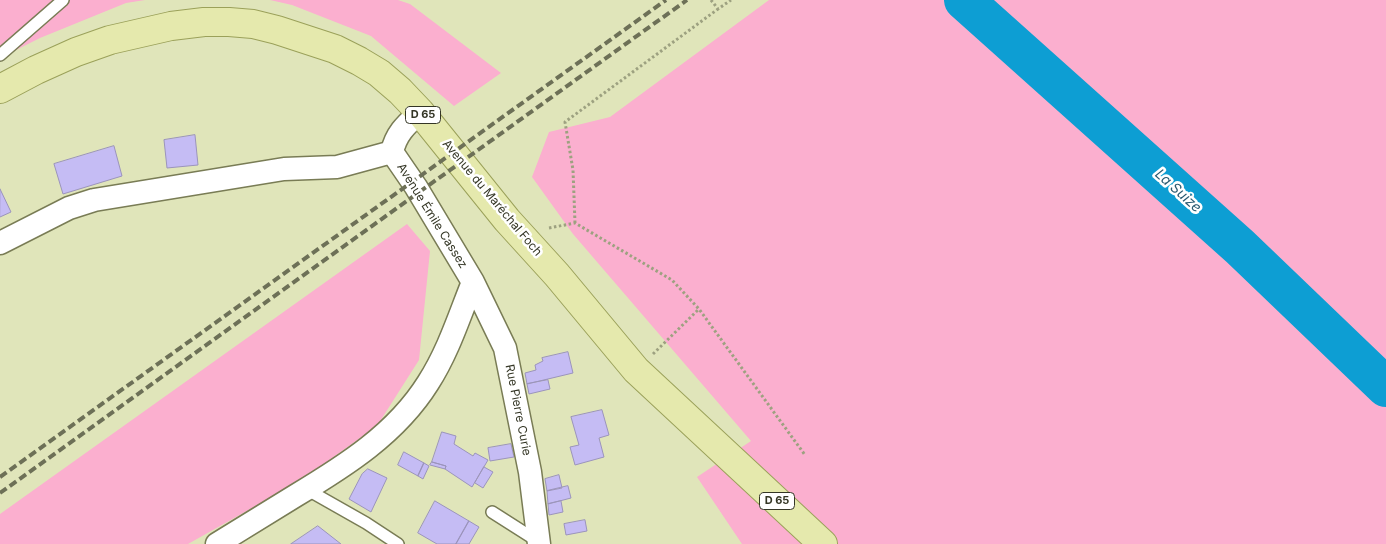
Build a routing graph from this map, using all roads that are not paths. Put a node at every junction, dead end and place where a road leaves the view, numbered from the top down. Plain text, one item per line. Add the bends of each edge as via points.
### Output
1 (63, 0) edge
2 (0, 55) edge
3 (0, 90) edge
4 (420, 112) junction
5 (392, 152) junction
6 (0, 242) edge
7 (472, 282) junction
8 (306, 489) junction
9 (492, 512) dead end
10 (225, 542) edge
11 (539, 543) edge
12 (398, 544) edge
13 (823, 544) edge

1 - 2 lane
3 - 4 main road, Avenue du Maréchal Foch / D 65 via 44,66 110,40 172,26 229,22 277,30 335,49 379,73
4 - 5 street, Avenue Émile Cassez via 403,128 394,141
4 - 13 main road, Avenue du Maréchal Foch / D 65 via 507,220 558,275 636,370
5 - 6 street via 337,167 284,169 94,200 69,208
5 - 7 street, Avenue Émile Cassez
7 - 8 street, Avenue Émile Cassez via 447,349 428,384 405,413 359,455
7 - 11 street, Rue Pierre Curie via 505,348 530,472
8 - 10 street, Avenue Émile Cassez
8 - 12 lane
9 - 11 lane

